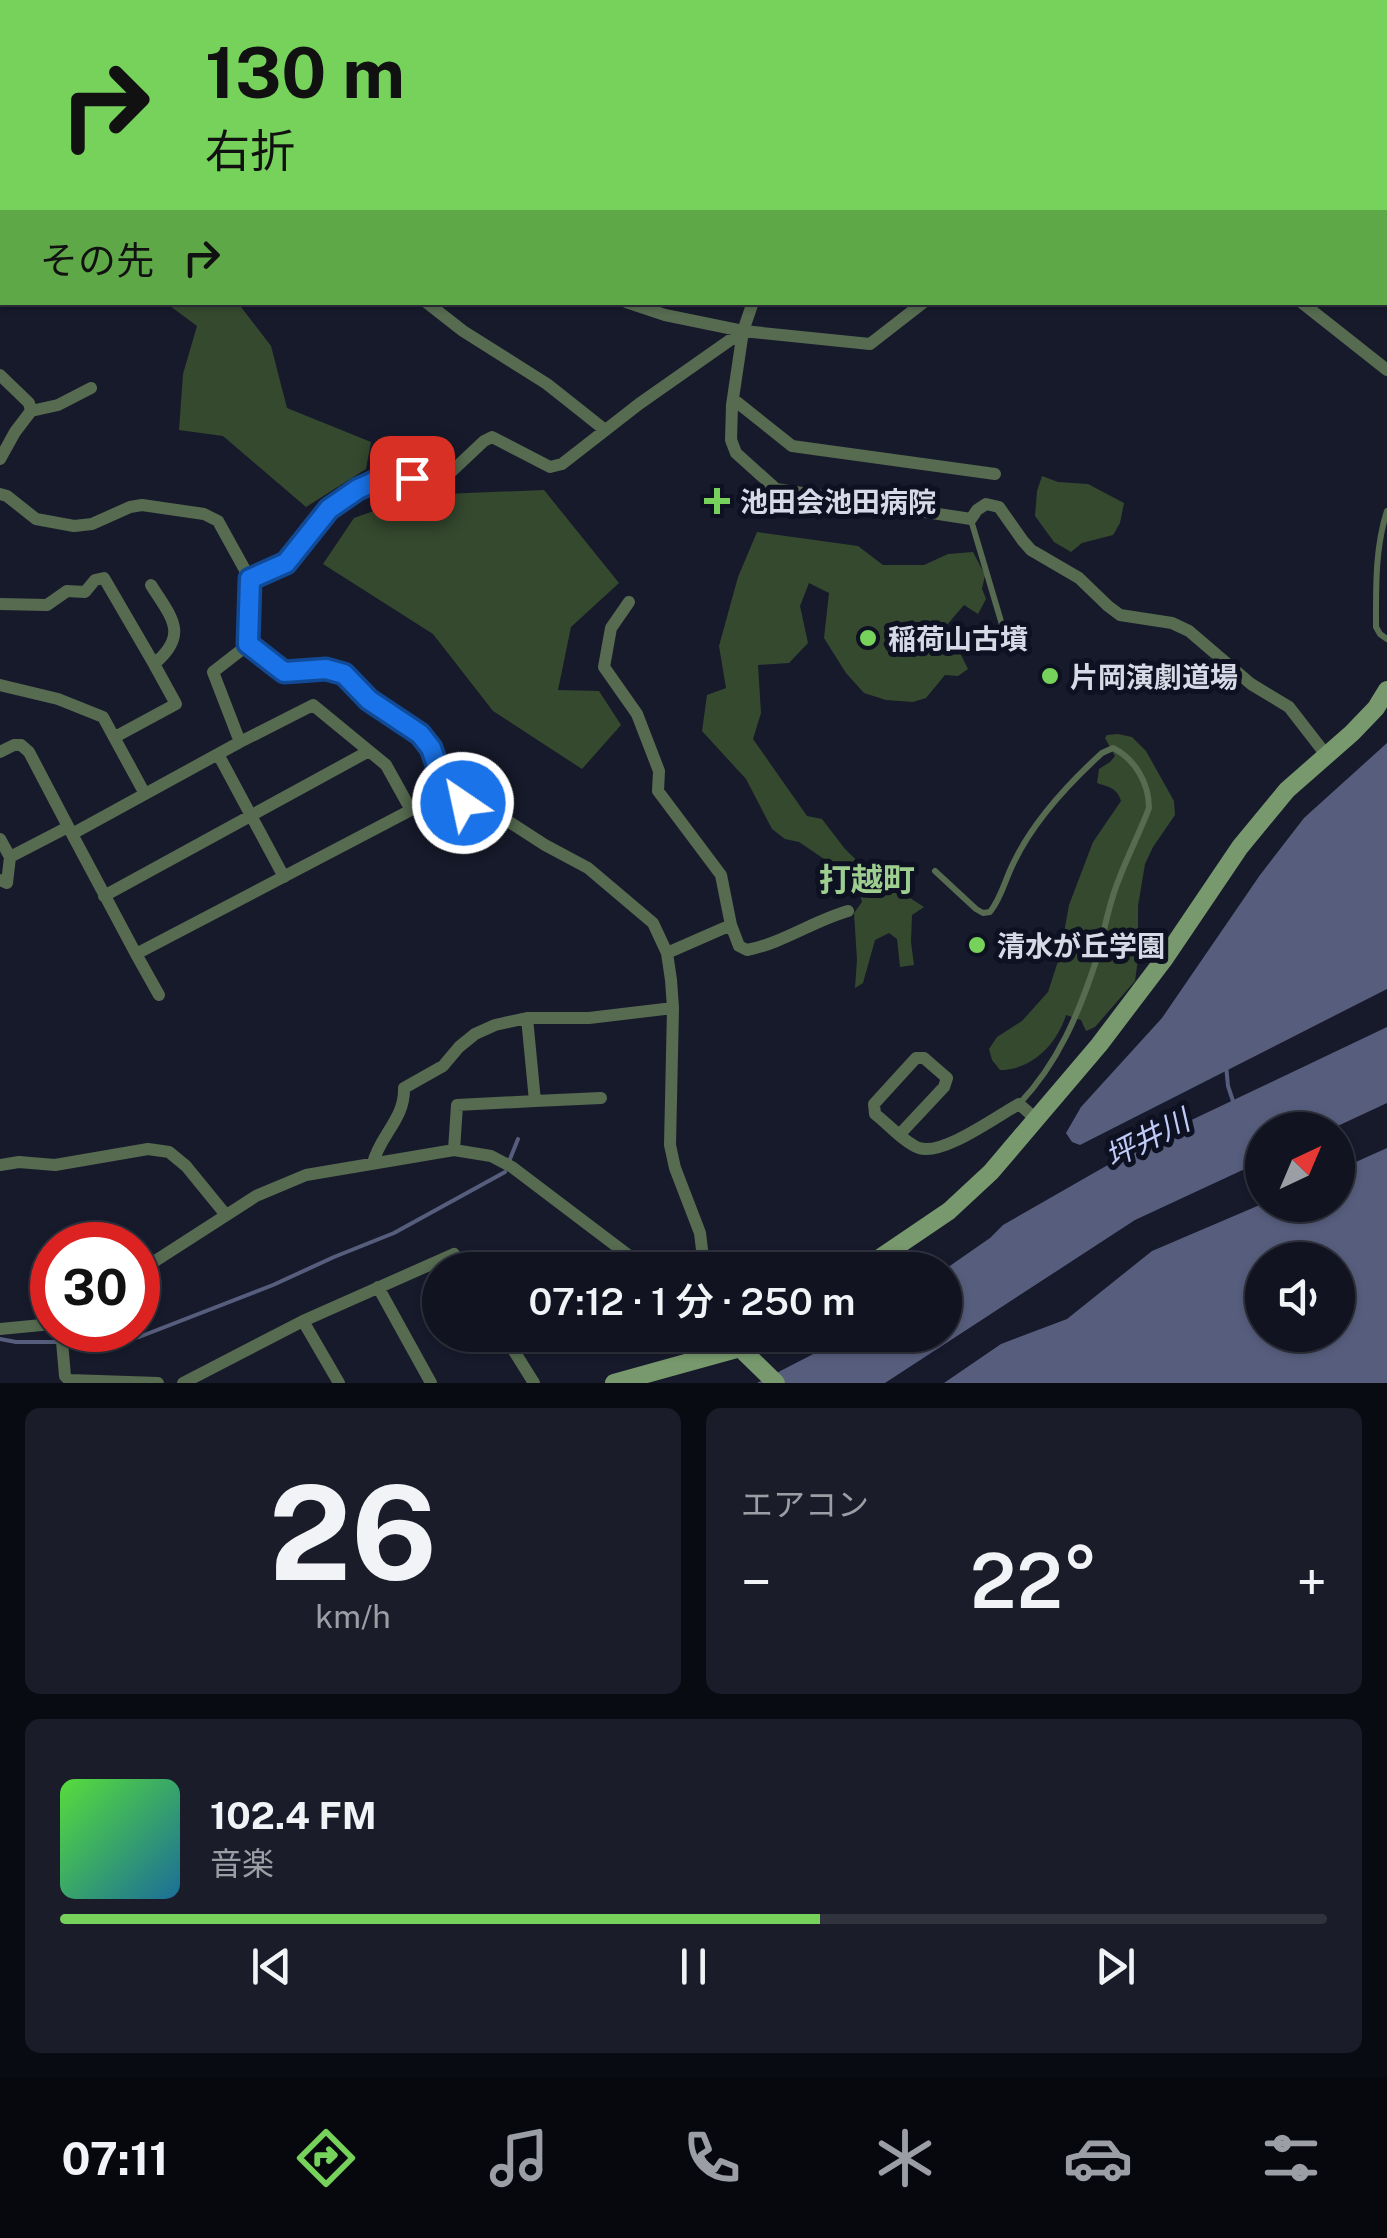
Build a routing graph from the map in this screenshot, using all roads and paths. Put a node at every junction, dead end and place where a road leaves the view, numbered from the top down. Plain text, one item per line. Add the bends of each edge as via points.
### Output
1 (430, 305) edge
2 (634, 305) edge
3 (752, 305) edge
4 (920, 305) edge
5 (1305, 305) edge
6 (744, 331) junction
7 (1387, 370) edge
8 (0, 375) edge
9 (91, 388) dead end
10 (734, 399) junction
11 (31, 411) junction
12 (605, 430) junction
13 (0, 459) edge
14 (995, 474) dead end
15 (0, 494) edge
16 (1387, 511) edge
17 (971, 519) junction
18 (250, 579) junction
19 (152, 585) dead end
20 (629, 602) dead end
21 (0, 604) edge
22 (1387, 639) edge
23 (1014, 643) dead end
24 (248, 644) junction
25 (154, 664) junction
26 (0, 685) edge
27 (1387, 690) edge
28 (115, 737) junction
29 (240, 742) junction
30 (0, 752) edge
31 (369, 752) junction
32 (218, 754) junction
33 (1327, 756) junction
34 (145, 794) junction
35 (252, 817) junction
36 (70, 831) junction
37 (0, 838) edge
38 (10, 857) junction
39 (935, 872) dead end
40 (284, 877) junction
41 (0, 880) edge
42 (104, 896) junction
43 (848, 911) dead end
44 (732, 925) junction
45 (667, 952) junction
46 (136, 954) junction
47 (159, 996) dead end
48 (673, 1008) junction
49 (527, 1018) junction
50 (601, 1098) dead end
51 (535, 1100) junction
52 (1019, 1104) junction
53 (1036, 1120) junction
54 (900, 1134) junction
55 (454, 1150) junction
56 (0, 1164) edge
57 (372, 1164) junction
58 (226, 1216) junction
59 (624, 1252) edge
60 (702, 1252) edge
61 (888, 1252) edge
62 (160, 1258) edge
63 (422, 1268) edge
64 (378, 1287) junction
65 (303, 1321) junction
66 (0, 1329) edge
67 (30, 1332) edge
68 (62, 1352) edge
69 (515, 1352) edge
70 (703, 1352) edge
71 (743, 1352) edge
72 (158, 1383) edge
73 (183, 1383) edge
74 (339, 1383) edge
75 (430, 1383) edge
76 (534, 1383) edge
77 (614, 1383) edge
78 (776, 1383) edge

1 - 12 street
2 - 6 street
3 - 6 street
4 - 6 street via 870,344
5 - 7 street
6 - 10 street
6 - 12 street
8 - 11 street
9 - 11 street
10 - 14 street via 792,446
10 - 17 street via 736,452 776,488
11 - 13 street
12 - 18 street via 550,467 492,437 450,473 376,481 329,509 286,563
15 - 18 street via 36,519 74,526 142,505 204,514 218,521
16 - 22 lane via 1376,627
17 - 23 lane via 1003,628
17 - 33 street via 986,504 1000,507 1022,541 1120,615 1188,631 1289,707
18 - 24 street
19 - 25 street via 176,634
20 - 44 street via 611,628 604,667 638,714 659,771 658,791 721,875
21 - 25 street via 47,605 104,578
24 - 29 street via 213,672
24 - 45 street via 284,672 344,674 420,734 445,788 588,868 653,923
25 - 28 street via 176,704
26 - 28 street via 103,717
27 - 33 street
28 - 34 street
29 - 31 street via 313,704
29 - 32 street
30 - 36 street via 14,745 29,752
31 - 35 street
31 - 40 street via 386,766 411,810
32 - 34 street
32 - 35 street
33 - 53 street via 1287,790 1240,847 1165,958
34 - 36 street
35 - 40 street
35 - 42 street
36 - 38 street
36 - 42 street
37 - 38 street
38 - 41 street via 8,883
39 - 52 lane via 976,909 990,912 1036,825 1102,752 1124,754 1144,781 1148,808 1078,1008 1056,1056
40 - 46 street
42 - 46 street
43 - 44 street via 747,950
44 - 45 street
45 - 48 street
46 - 47 street
48 - 49 street
48 - 60 street via 670,1144
49 - 51 street
49 - 57 street via 475,1034 444,1066 404,1088 405,1102
50 - 51 street
51 - 55 street via 457,1105
52 - 53 street
52 - 54 street via 933,1150 913,1146
53 - 61 street via 948,1211
54 - 54 street via 875,1114 874,1104 916,1058 924,1058 946,1078 944,1087
55 - 57 street
55 - 59 street via 512,1167
56 - 58 street via 55,1166 169,1152
57 - 58 street via 306,1174
58 - 62 street
63 - 64 street
64 - 65 street
64 - 75 street
65 - 73 street
65 - 74 street
66 - 67 street
68 - 72 street via 69,1380
69 - 76 street
70 - 77 street
71 - 78 street

